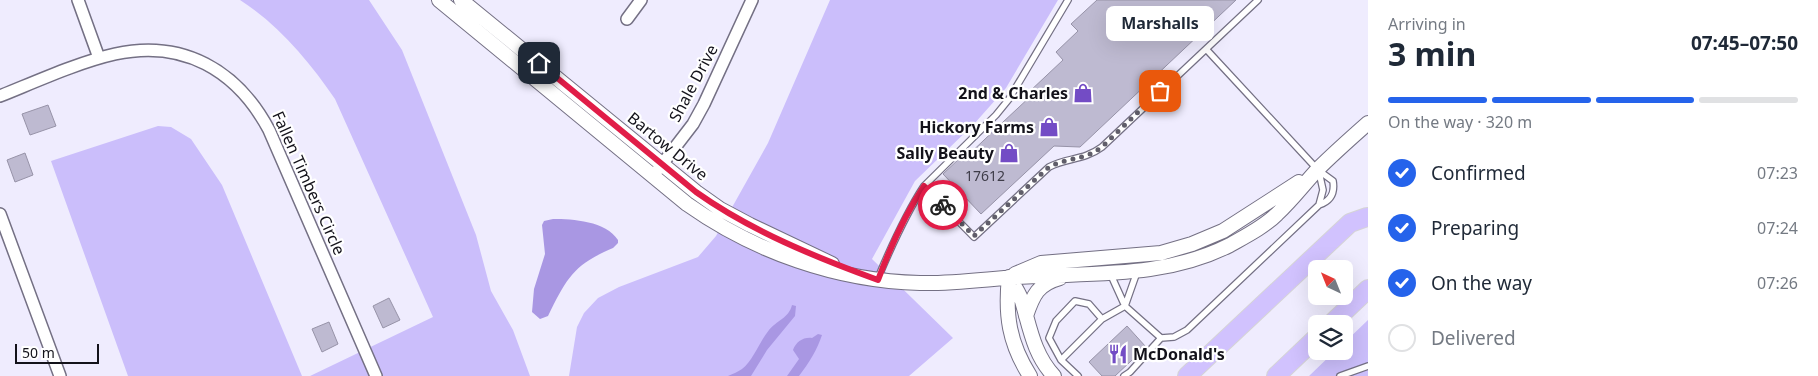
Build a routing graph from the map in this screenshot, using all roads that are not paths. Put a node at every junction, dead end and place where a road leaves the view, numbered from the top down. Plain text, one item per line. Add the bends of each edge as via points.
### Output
1 (78, 0) edge
2 (439, 0) edge
3 (461, 0) edge
4 (641, 0) edge
5 (752, 0) edge
6 (1068, 0) edge
7 (1258, 0) edge
8 (627, 19) dead end
9 (1206, 49) junction
10 (99, 58) junction
11 (0, 96) edge
12 (1368, 122) edge
13 (663, 164) junction
14 (1318, 170) junction
15 (653, 176) junction
16 (924, 186) junction
17 (1319, 205) junction
18 (0, 214) edge
19 (1368, 217) edge
20 (1137, 271) junction
21 (1110, 273) junction
22 (1010, 277) junction
23 (1065, 277) junction
24 (878, 280) junction
25 (1368, 289) edge
26 (1125, 306) junction
27 (1341, 315) edge
28 (1026, 316) junction
29 (1102, 319) junction
30 (1160, 338) junction
31 (1308, 346) edge
32 (1061, 360) junction
33 (1368, 366) edge
34 (375, 372) edge
35 (60, 376) edge
36 (1030, 376) edge
37 (1054, 376) edge
38 (1078, 376) edge
39 (1124, 376) edge
40 (1187, 376) edge
41 (1201, 376) edge
42 (1276, 376) edge
43 (1340, 376) edge

1 - 10 street
2 - 15 street, Bartow Drive
3 - 13 street, Bartow Drive
4 - 8 street
5 - 13 street, Shale Drive via 704,104
6 - 16 lane via 1009,99
7 - 9 lane
9 - 14 lane
9 - 16 lane via 1102,147 1085,157 1049,167 974,236
10 - 11 street, Fallen Timbers Circle
10 - 34 street, Fallen Timbers Circle via 134,51 159,50 179,54 202,61 243,90 269,130
12 - 14 street
13 - 15 street, Shale Drive
13 - 24 street, Bartow Drive via 696,192 735,217 827,262
14 - 17 lane via 1323,190
14 - 17 lane via 1333,180 1334,186 1329,200
14 - 20 street via 1277,214 1228,246 1196,259
14 - 22 street via 1247,218 1192,244 1161,253 1041,263
15 - 24 street, Bartow Drive via 713,222 745,239 826,270
16 - 24 lane via 913,202
17 - 30 lane via 1187,330 1174,337
18 - 35 street
19 - 40 main road via 1350,223
19 - 41 main road
20 - 21 street
20 - 26 lane
21 - 23 street
21 - 26 lane
22 - 23 street, Bartow Drive
22 - 24 street, Bartow Drive via 933,283
22 - 28 street
22 - 36 street via 1007,296 1012,340
23 - 28 street via 1048,281 1041,287
25 - 27 main road
26 - 29 lane
26 - 30 lane
28 - 37 street via 1037,350
29 - 32 lane
29 - 32 lane via 1089,304 1075,301 1056,320 1048,338
30 - 39 lane
31 - 42 main road
32 - 38 lane
33 - 43 lane

